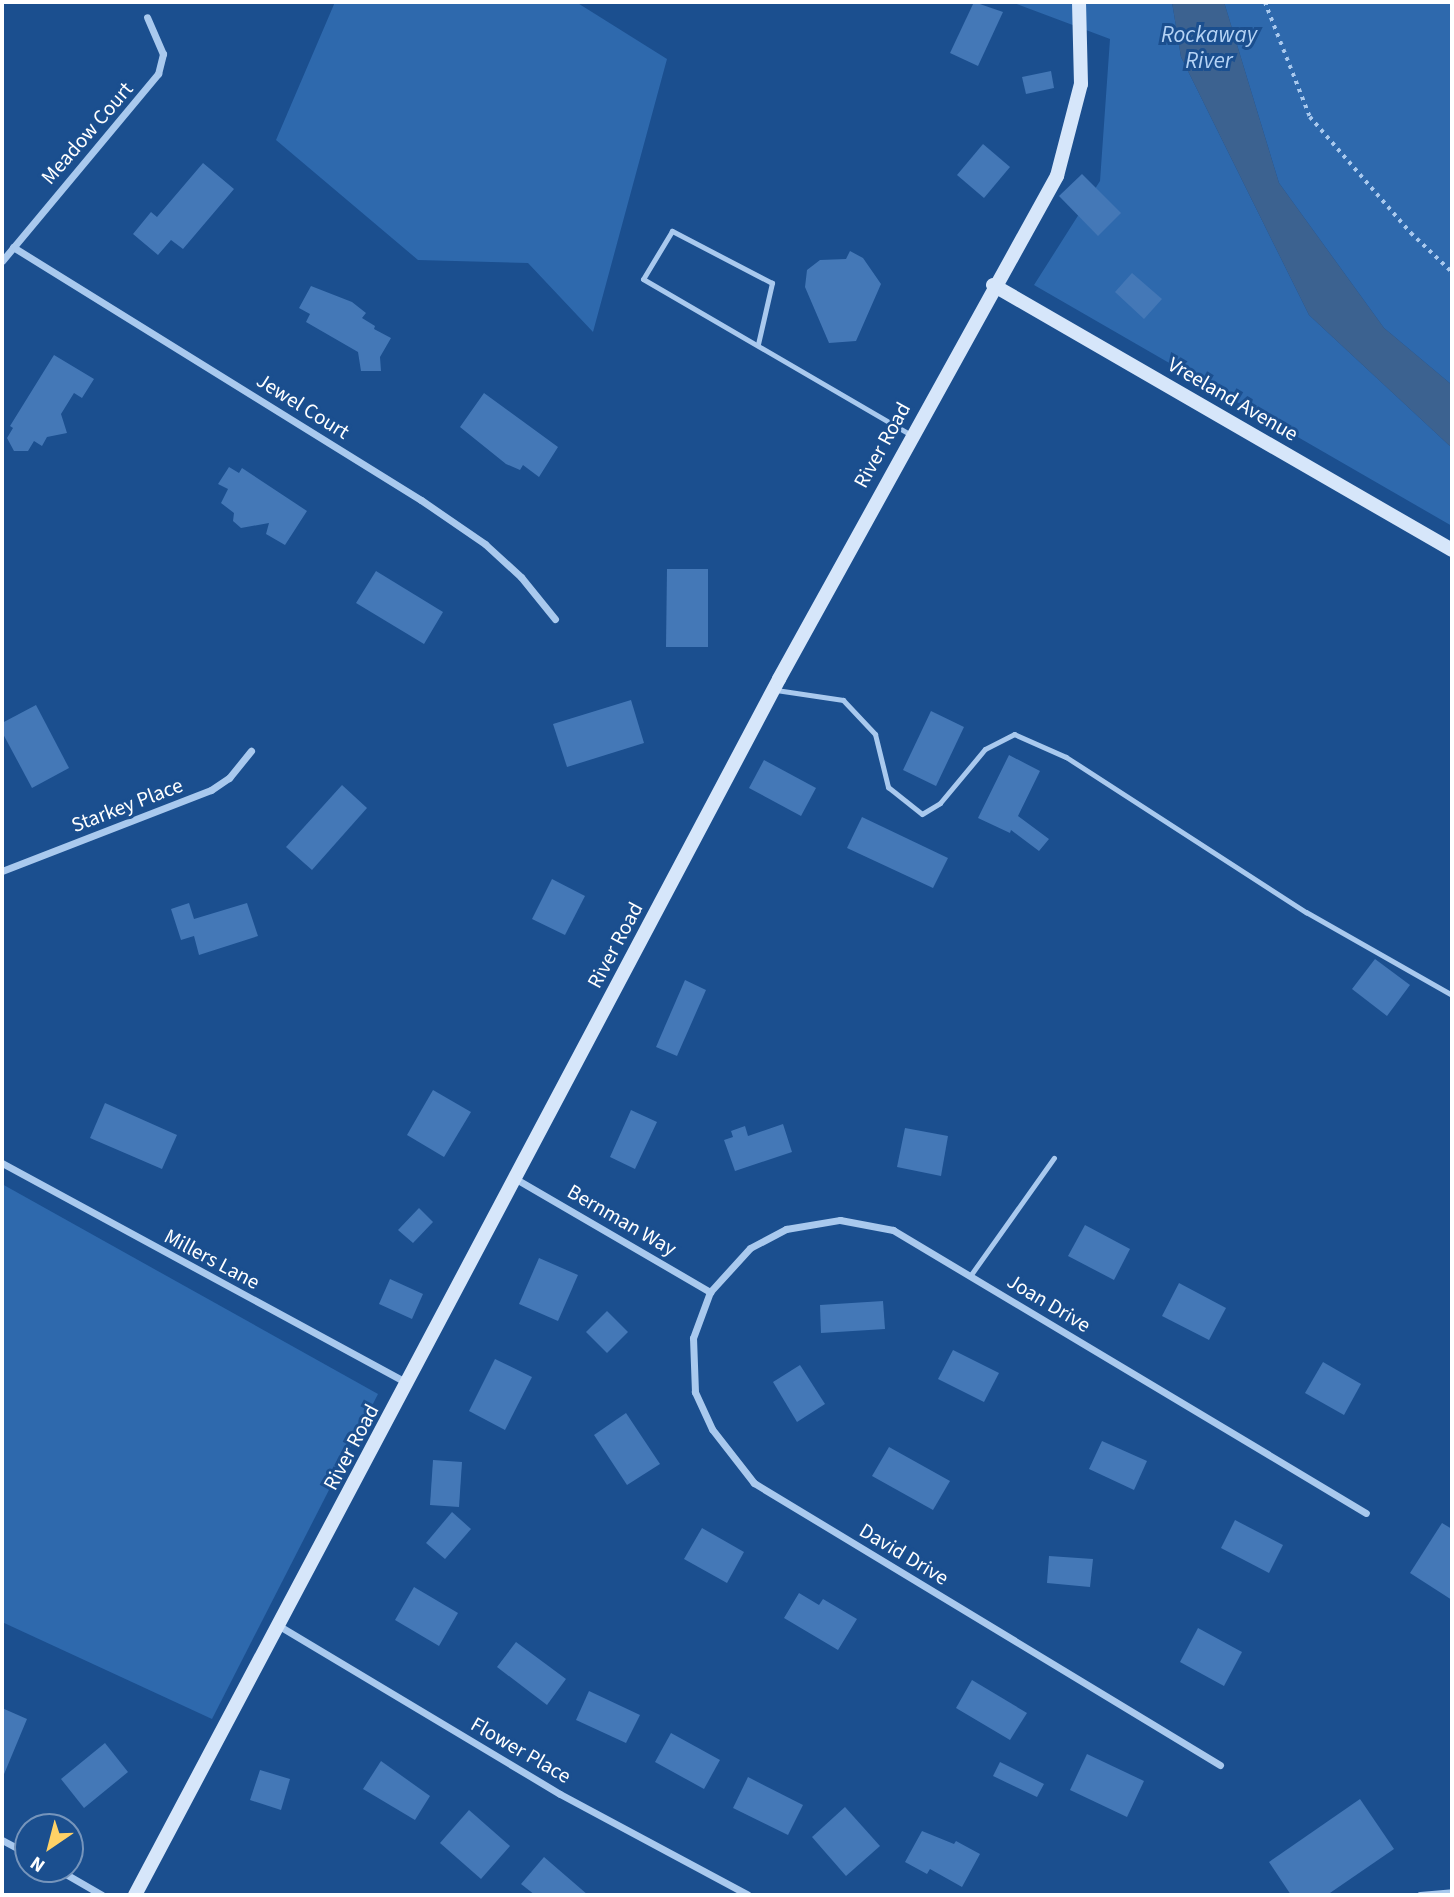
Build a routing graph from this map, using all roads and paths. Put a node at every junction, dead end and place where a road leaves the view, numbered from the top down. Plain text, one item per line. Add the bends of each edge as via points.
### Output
1 (1079, 2) edge
2 (1265, 2) edge
3 (146, 17) dead end
4 (13, 247) junction
5 (2, 261) edge
6 (1452, 272) edge
7 (993, 285) junction
8 (758, 344) junction
9 (911, 435) junction
10 (1452, 550) edge
11 (555, 619) dead end
12 (773, 690) junction
13 (251, 751) dead end
14 (2, 871) edge
15 (1452, 995) edge
16 (1054, 1158) dead end
17 (2, 1163) edge
18 (516, 1179) junction
19 (970, 1276) junction
20 (710, 1292) junction
21 (408, 1383) junction
22 (1366, 1513) dead end
23 (281, 1627) junction
24 (1220, 1765) dead end
25 (82, 1883) edge
26 (1452, 1892) edge
27 (102, 1895) edge
28 (135, 1895) edge
29 (748, 1895) edge
30 (1420, 1895) edge

1 - 7 street, River Road via 1082,84 1057,176
2 - 6 path via 1310,117 1411,233
3 - 4 street, Meadow Court via 163,54 158,74
4 - 5 street, Meadow Court
4 - 11 street, Jewel Court via 464,530 521,577
7 - 9 street, River Road
7 - 10 street, Vreeland Avenue
8 - 8 lane via 643,279 672,231 772,283
8 - 9 lane
9 - 12 street, River Road
12 - 15 lane via 843,700 875,734 888,787 922,814 940,803 985,749 1014,734 1066,757 1306,912
12 - 18 street, River Road
13 - 14 street, Starkey Place via 229,778 211,790
16 - 19 lane
17 - 21 street, Millers Lane
18 - 20 street, Bernman Way
18 - 21 street, River Road
19 - 20 street, Joan Drive via 893,1230 840,1220 813,1222 774,1234 730,1266
19 - 22 street, Joan Drive
20 - 24 street, David Drive via 693,1338 695,1392 712,1429 754,1483
21 - 23 street, River Road
23 - 28 street, River Road
23 - 29 street, Flower Place via 560,1794
25 - 27 street
26 - 30 street

